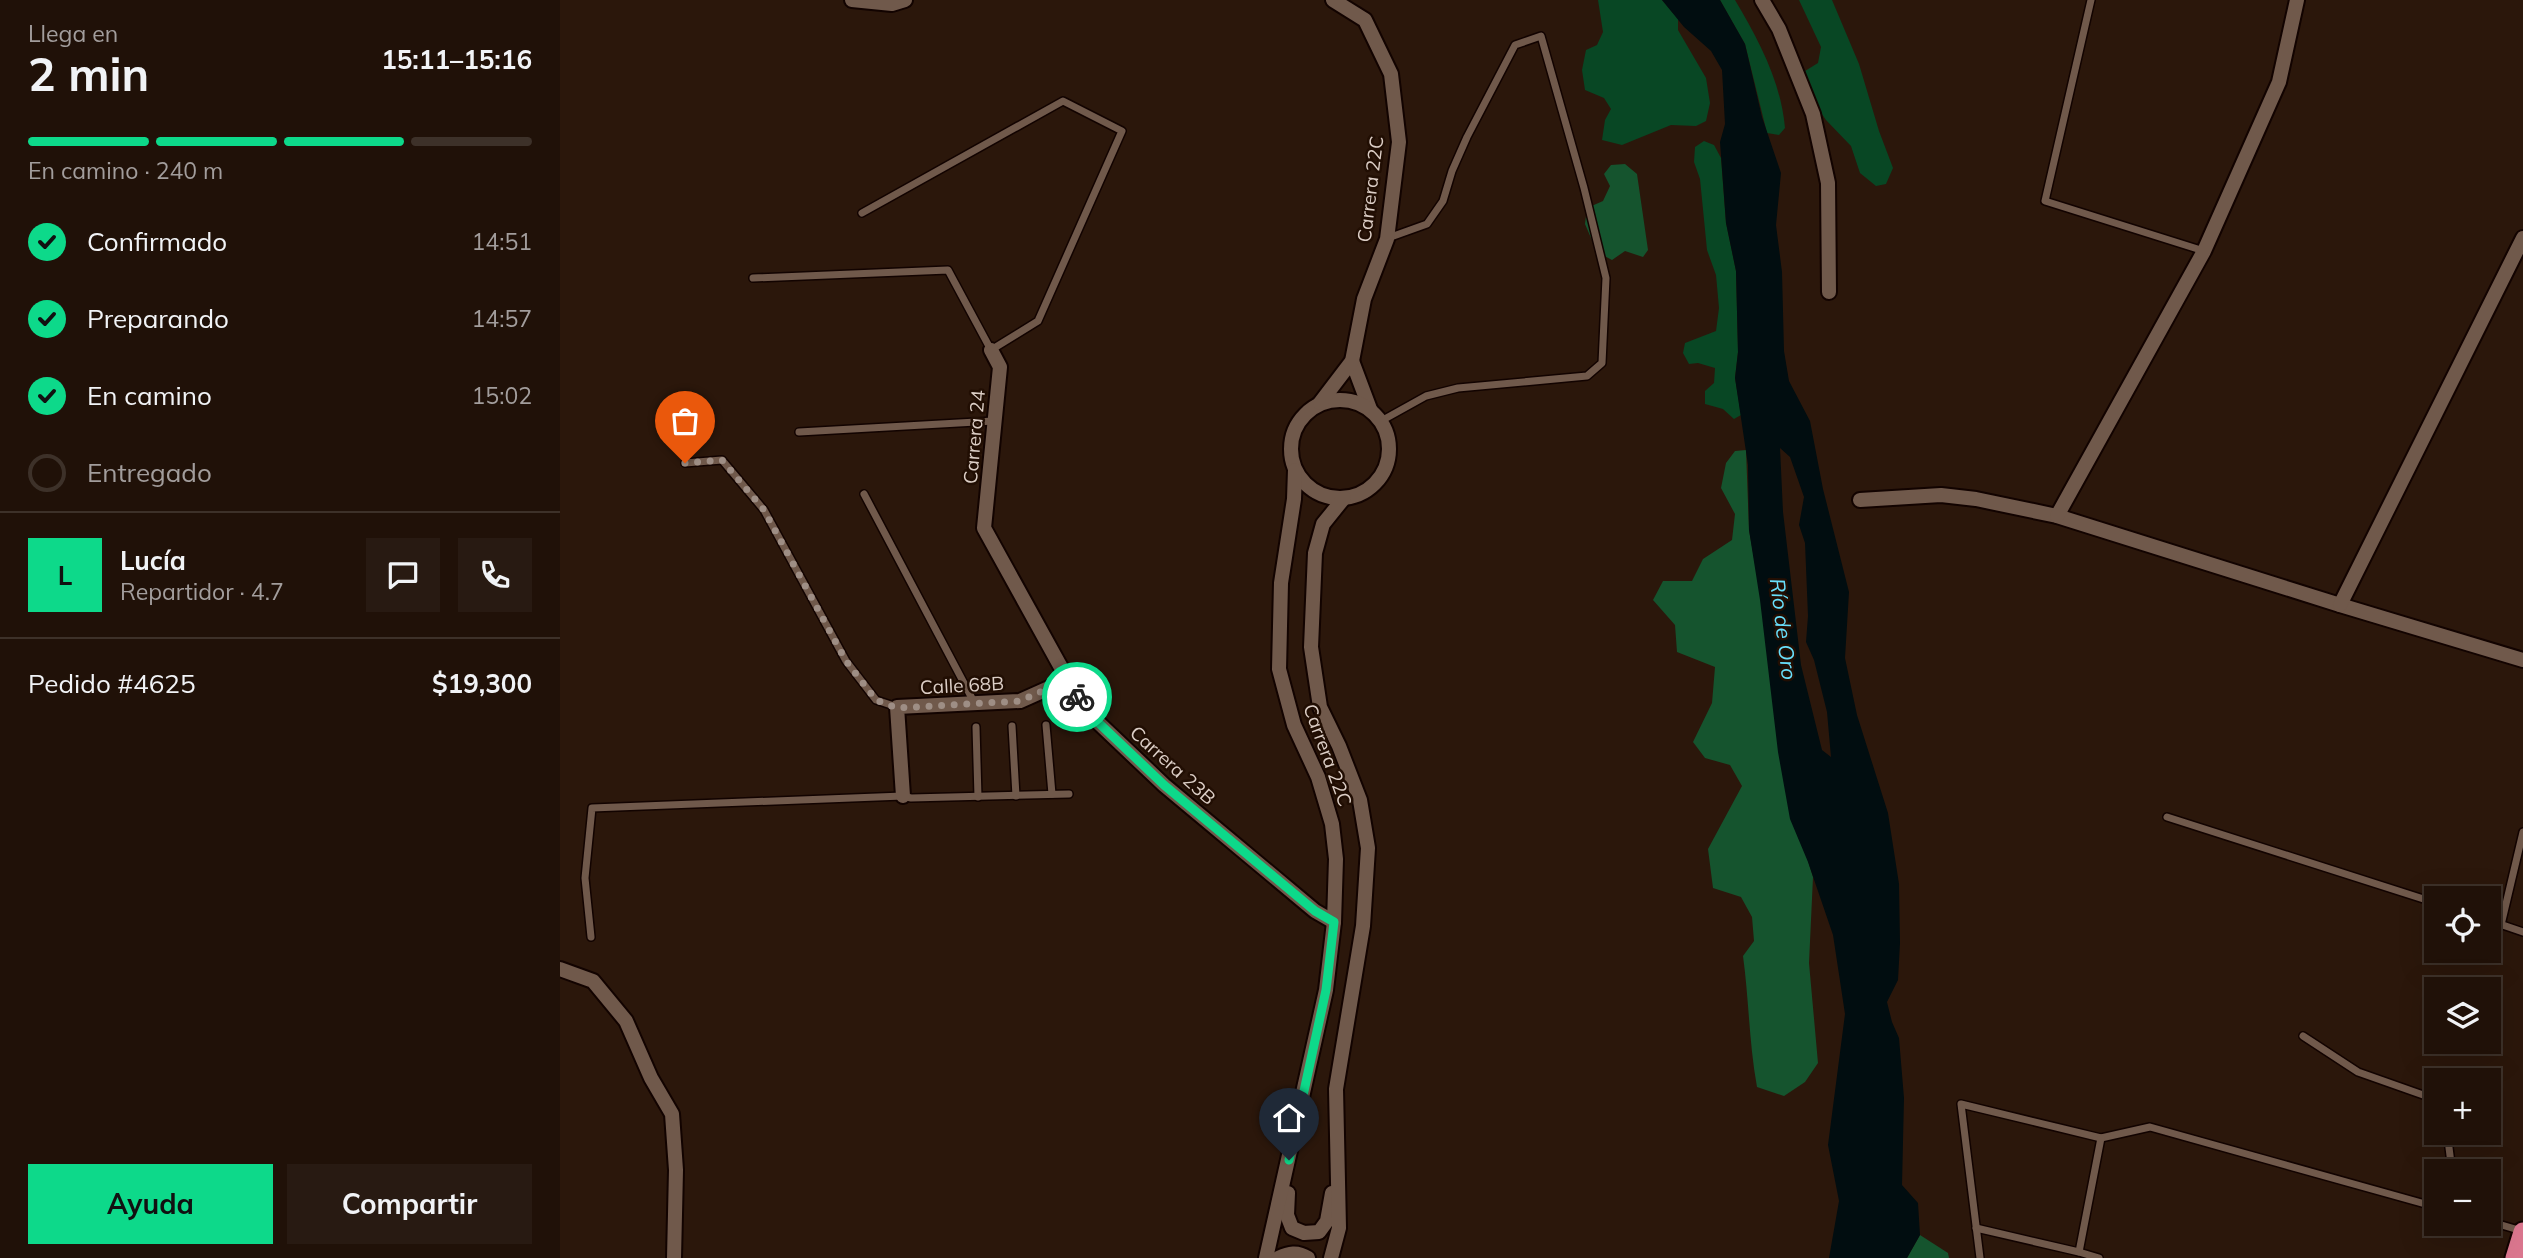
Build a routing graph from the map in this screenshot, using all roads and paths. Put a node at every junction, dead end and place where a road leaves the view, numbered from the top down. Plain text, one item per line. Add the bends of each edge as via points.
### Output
1 (852, 0) edge
2 (1334, 0) edge
3 (1762, 0) edge
4 (2091, 0) edge
5 (2297, 0) edge
6 (897, 1) edge
7 (862, 213) dead end
8 (2523, 238) edge
9 (1387, 239) junction
10 (2204, 251) junction
11 (753, 278) dead end
12 (1829, 292) dead end
13 (991, 350) junction
14 (1352, 361) junction
15 (1320, 402) junction
16 (1370, 409) junction
17 (995, 421) junction
18 (1381, 421) junction
19 (799, 432) dead end
20 (685, 463) dead end
21 (1295, 470) junction
22 (864, 494) dead end
23 (1345, 498) junction
24 (1860, 500) dead end
25 (2057, 516) junction
26 (984, 528) joint
27 (2340, 606) junction
28 (2523, 660) edge
29 (1067, 680) junction
30 (975, 704) junction
31 (897, 708) junction
32 (1046, 724) dead end
33 (1012, 726) dead end
34 (976, 727) dead end
35 (1052, 794) junction
36 (1069, 794) dead end
37 (903, 796) junction
38 (1016, 796) junction
39 (978, 797) junction
40 (2167, 817) dead end
41 (2523, 832) edge
42 (2424, 899) edge
43 (1334, 922) junction
44 (2501, 925) joint
45 (2523, 932) edge
46 (591, 937) dead end
47 (560, 969) edge
48 (2302, 1036) dead end
49 (2424, 1095) edge
50 (2101, 1138) junction
51 (1289, 1160) junction
52 (1337, 1162) junction
53 (2424, 1204) edge
54 (2501, 1225) edge
55 (1976, 1228) junction
56 (2523, 1232) edge
57 (2079, 1252) junction
58 (674, 1258) edge
59 (1266, 1258) edge
60 (1279, 1258) edge
61 (1308, 1258) edge
62 (1331, 1258) edge
63 (1980, 1258) edge
64 (2099, 1258) edge
65 (2515, 1258) edge

1 - 6 street
2 - 9 street, Carrera 22C via 1365,20 1391,74 1399,142
3 - 12 street via 1779,29 1813,114 1828,183
4 - 10 lane via 2045,201
5 - 10 street via 2279,82
7 - 13 lane via 1063,101 1122,131 1038,321
8 - 27 street
9 - 14 street, Carrera 22C via 1364,299
9 - 18 lane via 1427,224 1443,201 1467,137 1515,45 1541,36 1606,278 1602,363 1587,376 1458,388 1426,396
10 - 25 street
11 - 13 lane via 948,270
13 - 17 street, Carrera 24 via 1000,367
14 - 15 street, Carrera 22C
14 - 16 street
15 - 16 street via 1348,400
15 - 21 street via 1304,415 1292,435
16 - 18 street
17 - 19 lane
17 - 26 street, Carrera 24
18 - 23 street via 1390,450 1383,473 1367,490
20 - 31 lane via 722,460 742,482 764,510 846,661 876,700
21 - 23 street via 1321,494
21 - 43 street, Carrera 22C via 1281,583 1279,669 1294,725 1318,777 1332,824
22 - 30 lane
23 - 52 street, Carrera 22C via 1323,524 1315,553 1311,647 1321,707 1360,800 1368,848 1363,926 1336,1089
24 - 25 street via 1941,495
25 - 27 street
26 - 29 street, Carrera 23B
27 - 28 street
29 - 30 street, Calle 68B via 1020,701
29 - 43 street, Carrera 23B via 1084,709 1164,785
30 - 31 street, Calle 68B
31 - 37 street
32 - 35 lane
33 - 38 lane
34 - 39 lane
35 - 36 lane
35 - 38 lane
37 - 39 lane
37 - 46 lane via 592,808 585,878
38 - 39 lane
40 - 42 lane
41 - 44 lane
43 - 51 street, Carrera 22C via 1326,990
44 - 45 lane
47 - 58 street via 593,981 626,1021 672,1114
48 - 49 lane via 2358,1072
50 - 53 lane via 2150,1127
50 - 55 lane via 1961,1104
50 - 57 lane
51 - 52 street via 1287,1215 1292,1228 1304,1233 1319,1232 1327,1222
51 - 59 street, Carrera 22C
52 - 62 street, Carrera 22C via 1339,1228
54 - 56 lane
55 - 57 lane
55 - 63 lane
56 - 65 highway
57 - 64 lane
60 - 61 street via 1291,1253

